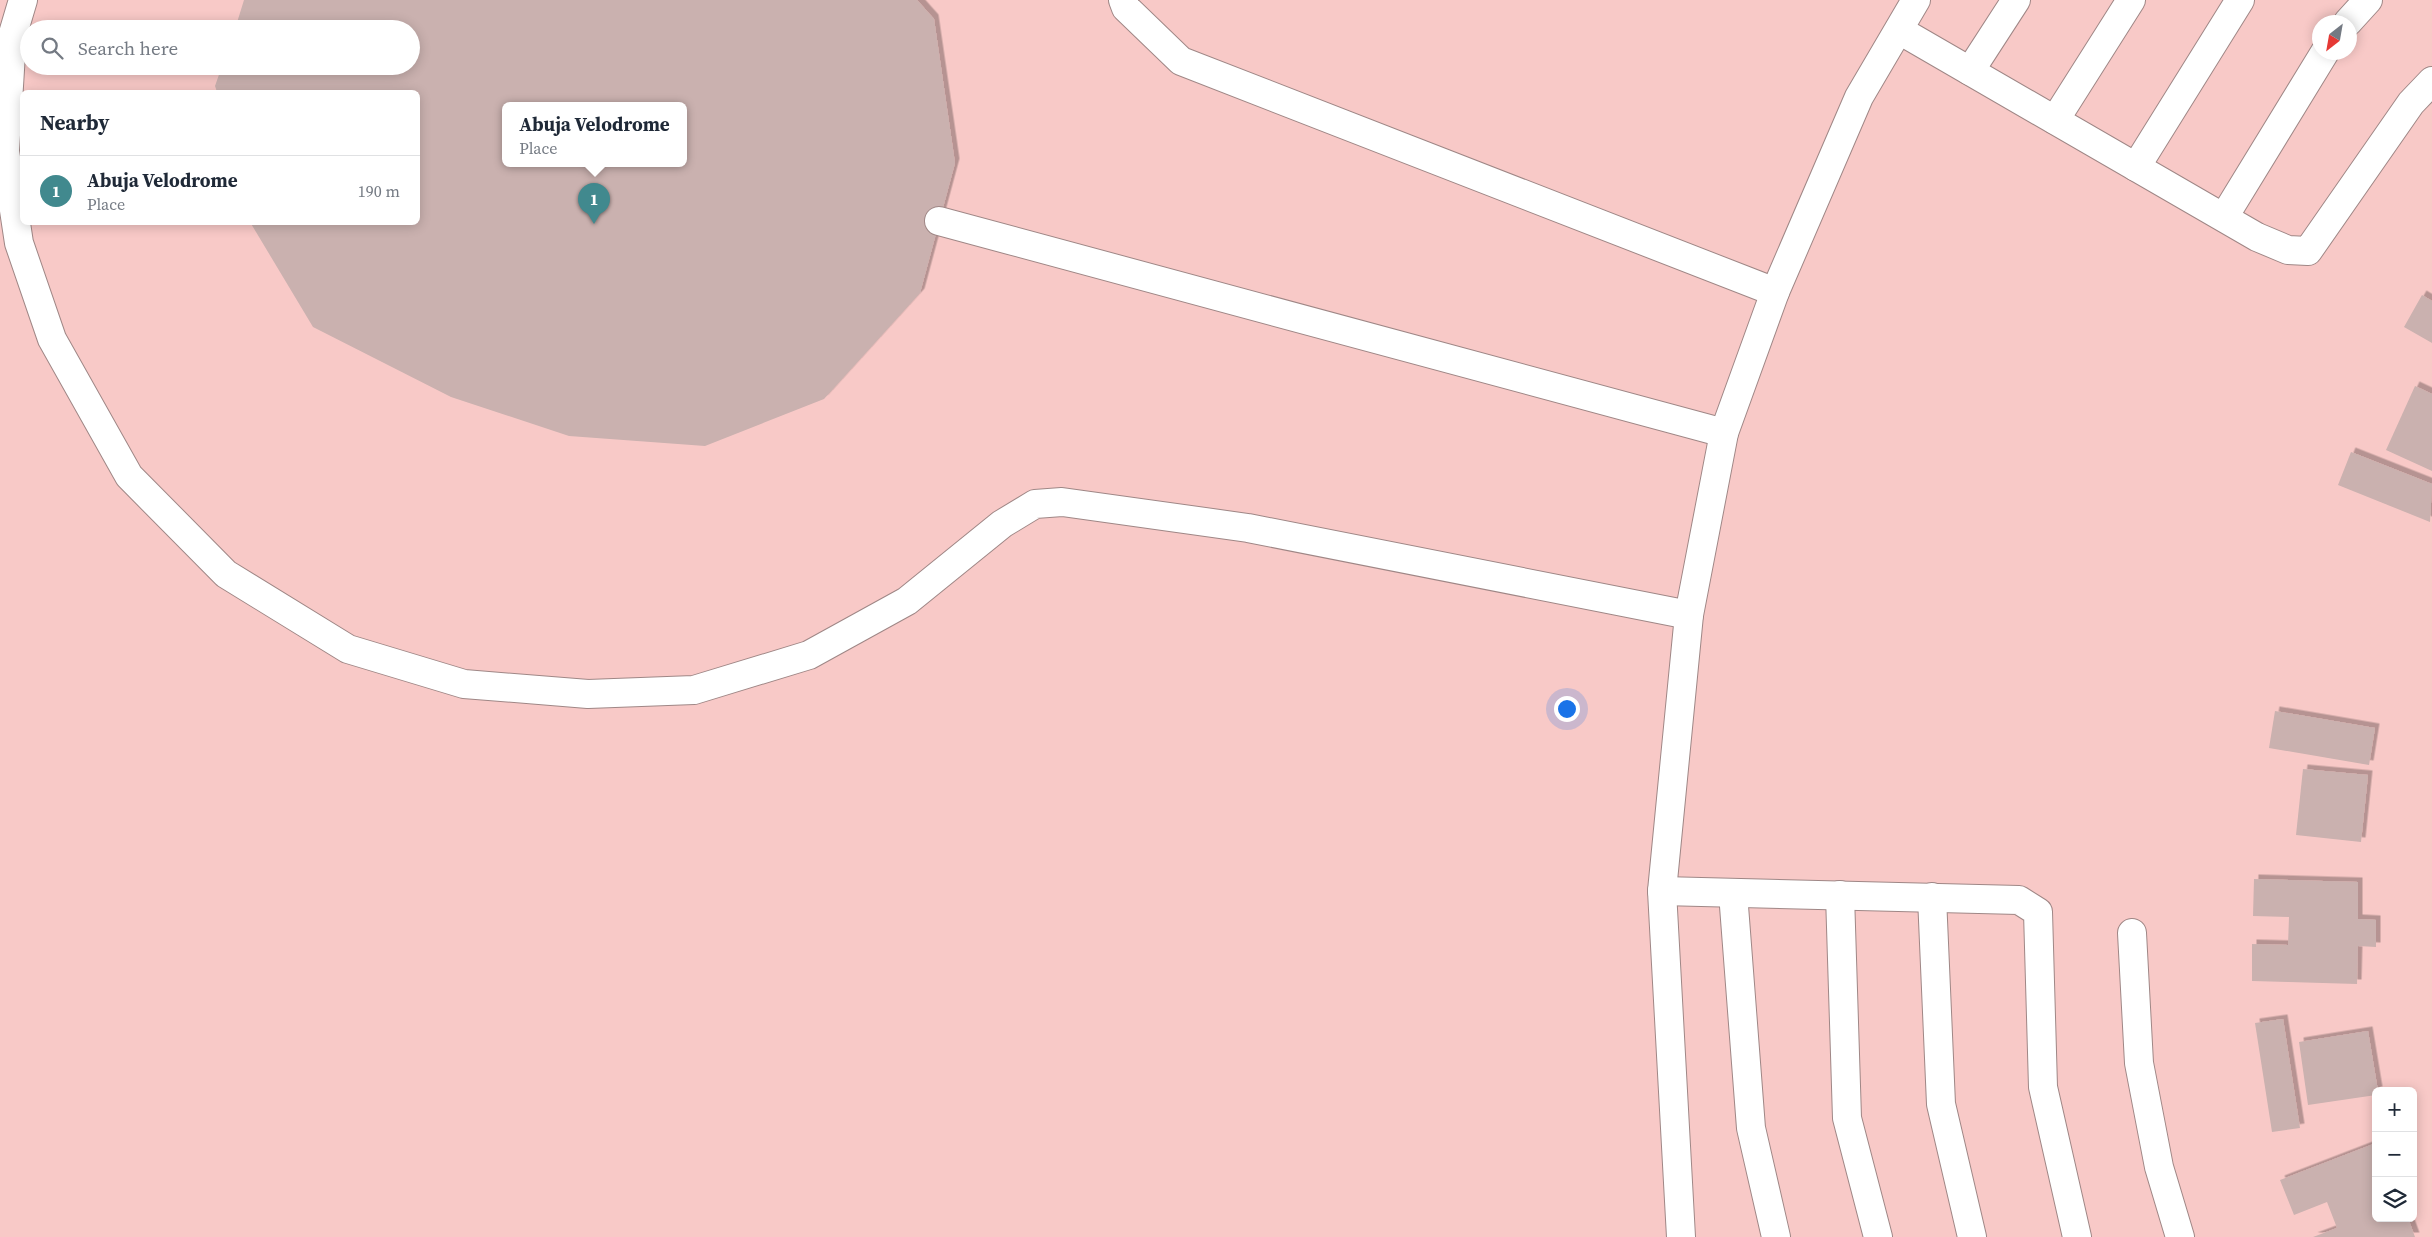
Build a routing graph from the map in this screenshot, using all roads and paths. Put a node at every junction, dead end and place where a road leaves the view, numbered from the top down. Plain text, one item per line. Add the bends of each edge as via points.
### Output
1 (23, 0) edge
2 (1123, 0) edge
3 (1916, 0) edge
4 (2016, 0) edge
5 (2131, 0) edge
6 (2240, 0) edge
7 (2368, 0) edge
8 (2354, 15) edge
9 (1899, 30) junction
10 (2320, 60) edge
11 (1970, 71) junction
12 (2432, 81) edge
13 (2055, 120) junction
14 (2136, 166) junction
15 (2224, 217) junction
16 (940, 222) dead end
17 (1775, 292) junction
18 (1724, 433) junction
19 (1690, 615) junction
20 (1662, 891) junction
21 (1733, 893) junction
22 (1840, 895) junction
23 (1932, 897) junction
24 (2132, 933) dead end
25 (1681, 1237) edge
26 (1776, 1237) edge
27 (1878, 1237) edge
28 (1972, 1237) edge
29 (2077, 1237) edge
30 (2180, 1237) edge

1 - 19 lane via 12,37 4,151 19,243 52,339 129,476 226,574 348,649 464,684 588,694 694,690 809,656 907,600 1010,519 1035,504 1062,502 1248,528
2 - 17 lane via 1126,8 1181,61
3 - 9 lane
4 - 11 lane
5 - 13 lane
6 - 14 lane
7 - 8 lane
9 - 11 lane
9 - 17 lane via 1859,97
10 - 15 lane
11 - 13 lane
12 - 15 lane via 2411,104 2308,251 2288,250
13 - 14 lane
14 - 15 lane
16 - 18 lane
17 - 18 lane
18 - 19 lane
19 - 20 lane
20 - 21 lane
20 - 25 lane
21 - 22 lane
21 - 26 lane via 1751,1128
22 - 23 lane
22 - 27 lane via 1847,1118
23 - 28 lane via 1941,1104
23 - 29 lane via 2019,900 2038,912 2043,1087
24 - 30 lane via 2139,1063 2159,1167

